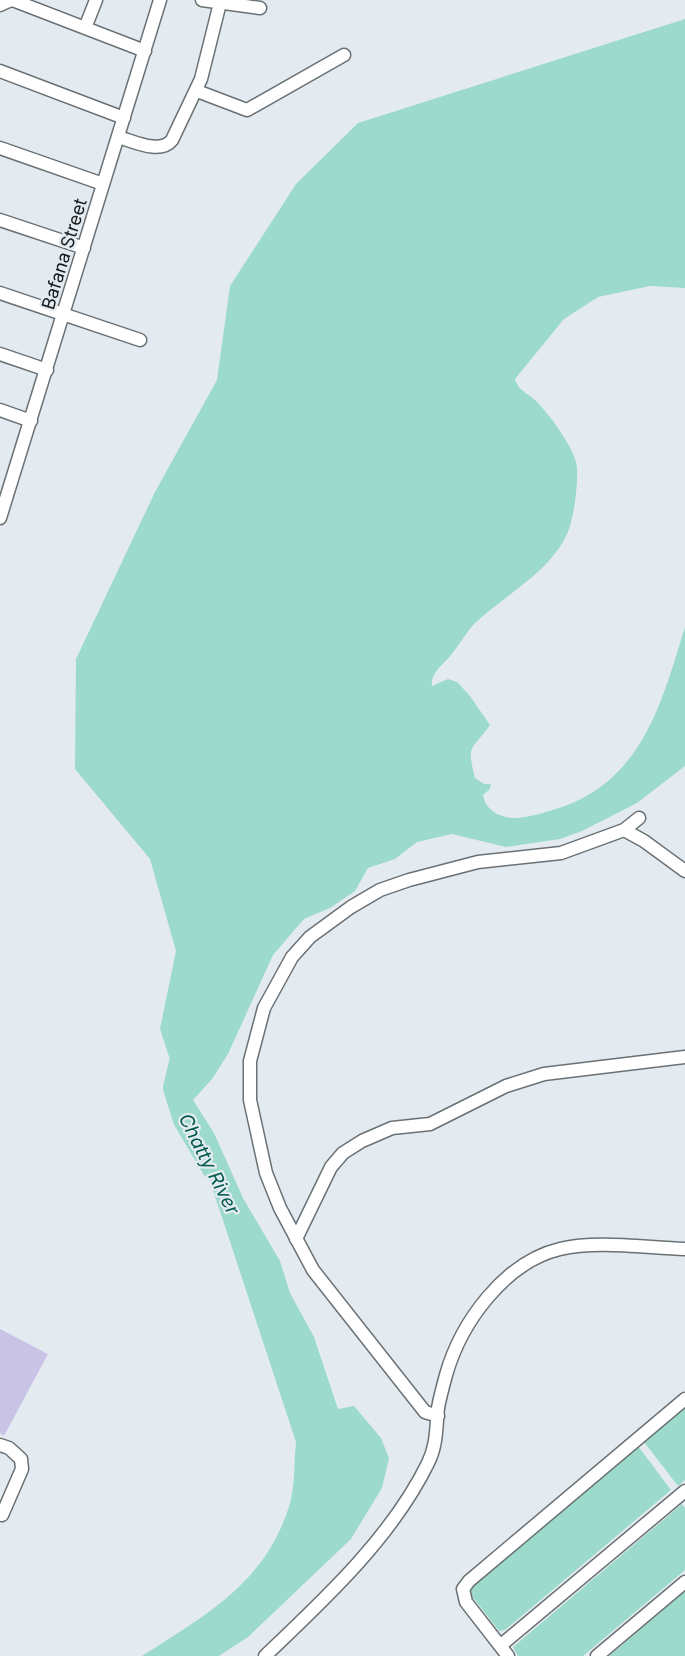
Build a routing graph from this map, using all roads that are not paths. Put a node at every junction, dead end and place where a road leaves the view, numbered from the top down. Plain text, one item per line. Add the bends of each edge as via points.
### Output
1 (96, 0) edge
2 (160, 0) edge
3 (202, 0) edge
4 (220, 2) junction
5 (0, 5) edge
6 (260, 8) dead end
7 (85, 28) junction
8 (145, 51) junction
9 (344, 55) dead end
10 (0, 71) edge
11 (197, 90) junction
12 (124, 118) junction
13 (118, 137) junction
14 (0, 148) edge
15 (103, 184) junction
16 (0, 220) edge
17 (84, 248) junction
18 (0, 293) edge
19 (63, 315) junction
20 (140, 340) dead end
21 (0, 354) edge
22 (47, 370) junction
23 (0, 410) edge
24 (31, 421) junction
25 (4, 490) edge
26 (0, 518) edge
27 (639, 818) dead end
28 (624, 830) junction
29 (685, 871) edge
30 (685, 1057) edge
31 (296, 1239) junction
32 (685, 1249) edge
33 (685, 1399) edge
34 (438, 1416) junction
35 (0, 1445) edge
36 (685, 1490) edge
37 (2, 1515) dead end
38 (685, 1582) edge
39 (504, 1651) edge
40 (265, 1656) edge
41 (597, 1656) edge

1 - 7 street
2 - 8 street, Bafana Street
3 - 4 street
4 - 6 street
4 - 11 street
5 - 7 street via 15,1
7 - 8 street
8 - 12 street, Bafana Street
9 - 11 street via 247,110
10 - 12 street
11 - 13 street via 176,135 166,146 151,146
12 - 13 street, Bafana Street
13 - 15 street, Bafana Street
14 - 15 street
15 - 17 street, Bafana Street
16 - 17 street
17 - 19 street, Bafana Street
18 - 19 street
19 - 20 street
19 - 22 street, Bafana Street
21 - 22 street
22 - 24 street, Bafana Street
23 - 24 street
24 - 25 street, Bafana Street
25 - 26 street, Bafana Street
27 - 28 street
28 - 29 street
28 - 31 street via 561,852 478,862 380,890 310,937 292,957 261,1017 250,1061 250,1100 266,1173
30 - 31 street via 544,1074 506,1086 430,1124 392,1128 362,1141 343,1153 331,1167
31 - 34 street via 313,1270 425,1412
32 - 34 street via 592,1245 562,1248 537,1256 514,1272 483,1302 470,1320 447,1373
33 - 39 street via 463,1589 463,1596
34 - 40 street via 437,1439 429,1462 394,1520 371,1548
35 - 37 street via 21,1459 22,1469
36 - 39 street
38 - 41 street

